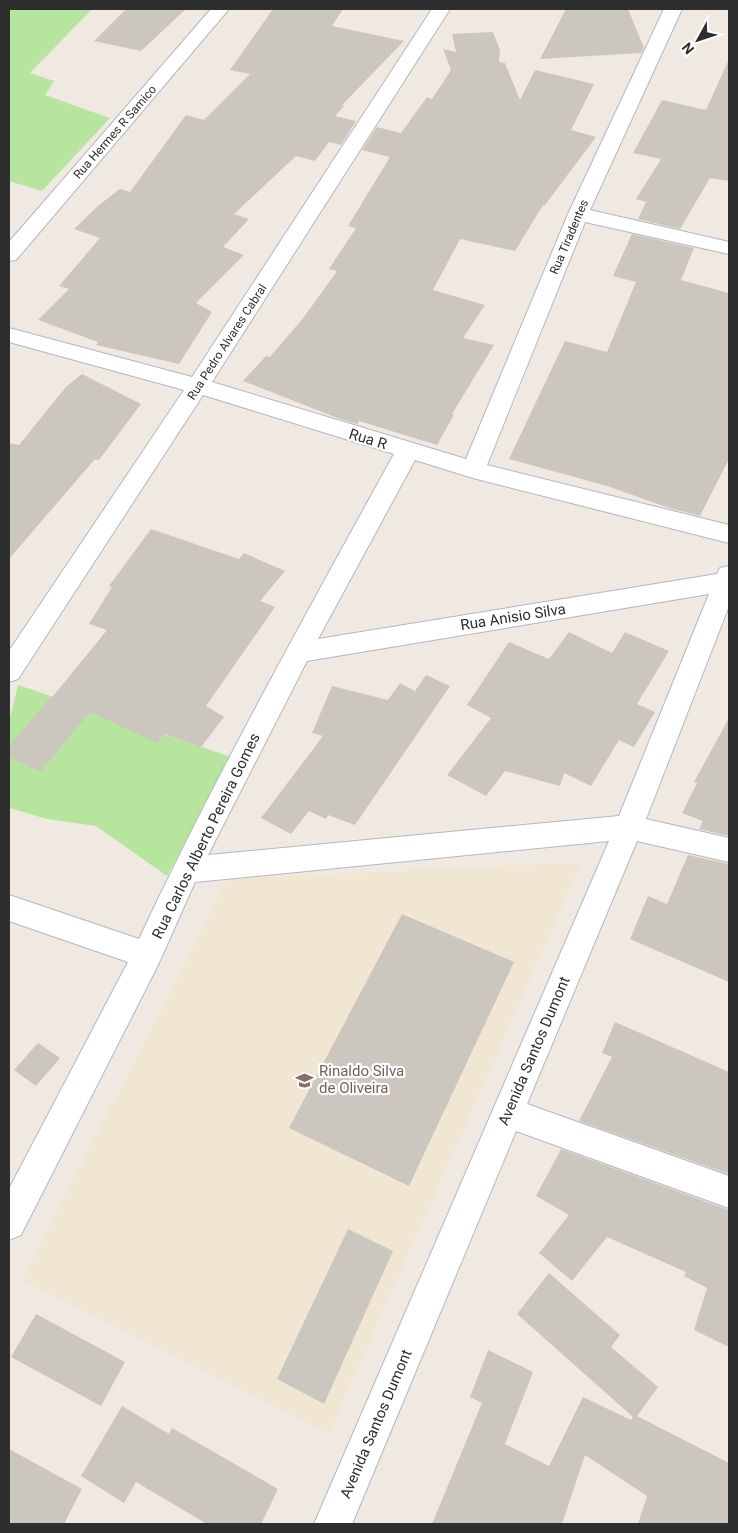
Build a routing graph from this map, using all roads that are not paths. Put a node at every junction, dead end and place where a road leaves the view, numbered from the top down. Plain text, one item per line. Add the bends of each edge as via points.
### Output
1 (220, 9) edge
2 (441, 9) edge
3 (673, 9) edge
4 (578, 214) junction
5 (729, 248) edge
6 (9, 255) edge
7 (9, 335) edge
8 (198, 386) junction
9 (408, 451) junction
10 (473, 470) junction
11 (729, 534) edge
12 (728, 579) edge
13 (298, 652) junction
14 (9, 672) edge
15 (629, 828) junction
16 (729, 850) edge
17 (186, 870) junction
18 (9, 908) edge
19 (147, 955) junction
20 (508, 1113) junction
21 (729, 1192) edge
22 (9, 1223) edge
23 (333, 1524) edge

1 - 6 street, Rua Hermes R Samico
2 - 8 street, Rua Pedro Alvares Cabral
3 - 4 street, Rua Tiradentes
4 - 5 street
4 - 10 street, Rua Tiradentes
7 - 8 street, Rua R
8 - 9 street, Rua R
8 - 14 street, Rua Pedro Alvares Cabral
9 - 10 street, Rua R
9 - 13 street, Rua Carlos Alberto Pereira Gomes
10 - 11 street, Rua R
12 - 13 street, Rua Anisio Silva
12 - 15 street, Avenida Santos Dumont
13 - 17 street, Rua Carlos Alberto Pereira Gomes
15 - 16 street
15 - 17 street
15 - 20 street, Avenida Santos Dumont
17 - 19 street, Rua Carlos Alberto Pereira Gomes
18 - 19 street
19 - 22 street, Rua Carlos Alberto Pereira Gomes
20 - 21 street
20 - 23 street, Avenida Santos Dumont

